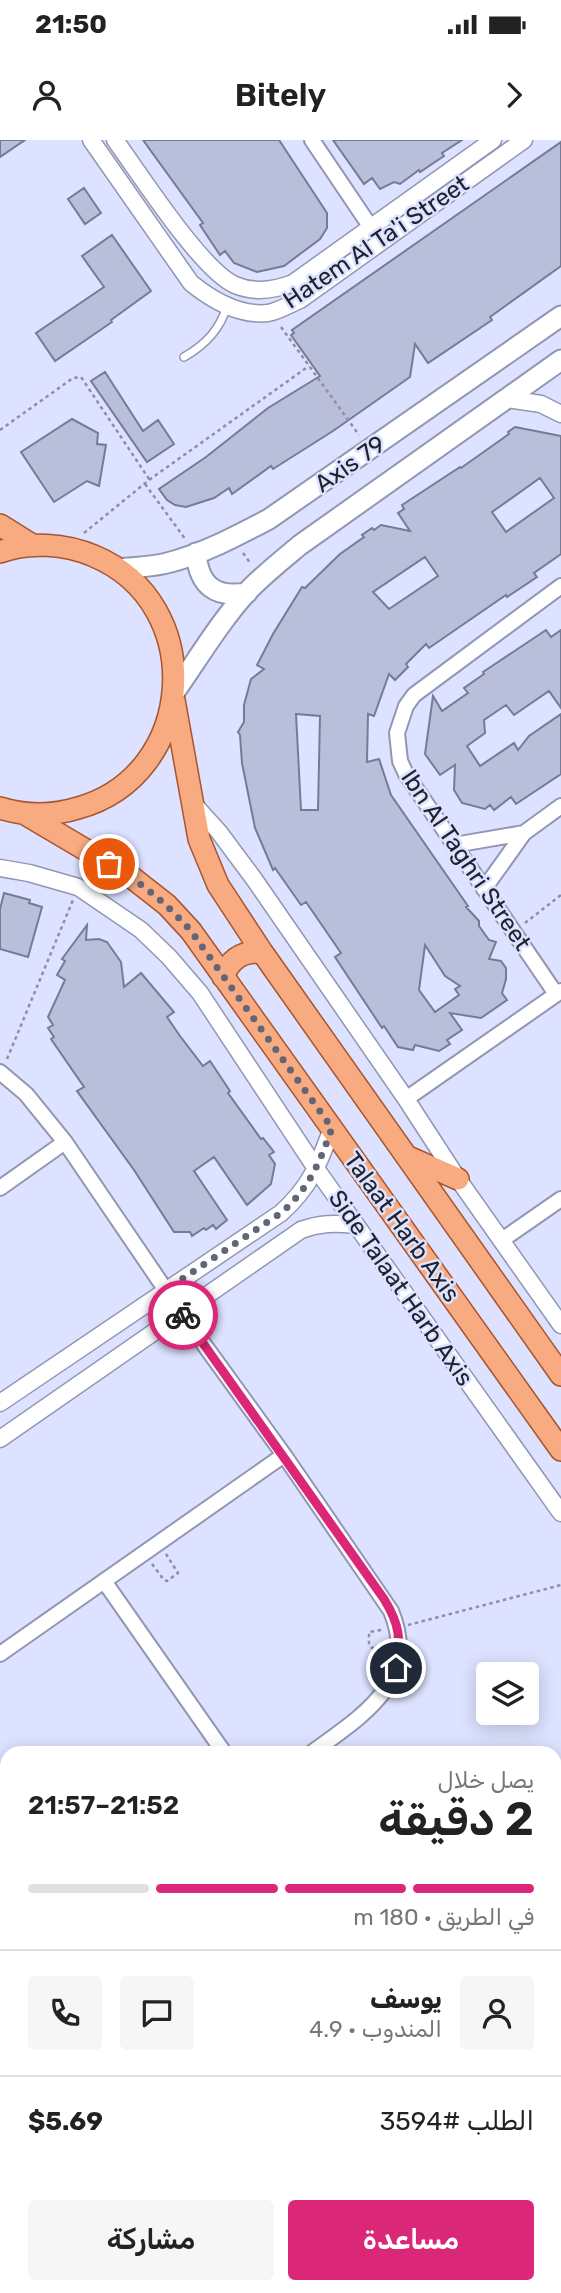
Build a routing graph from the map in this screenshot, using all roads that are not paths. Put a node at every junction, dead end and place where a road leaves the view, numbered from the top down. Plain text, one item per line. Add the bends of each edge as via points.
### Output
1 (91, 140) edge
2 (115, 140) edge
3 (312, 140) edge
4 (493, 140) edge
5 (524, 140) edge
6 (376, 234) junction
7 (227, 305) junction
8 (561, 316) edge
9 (184, 357) dead end
10 (561, 360) edge
11 (507, 399) junction
12 (561, 414) edge
13 (0, 525) edge
14 (32, 545) junction
15 (0, 552) edge
16 (196, 553) junction
17 (118, 569) junction
18 (561, 586) edge
19 (247, 593) junction
20 (174, 697) junction
21 (191, 801) junction
22 (561, 806) edge
23 (10, 813) edge
24 (524, 833) junction
25 (454, 845) junction
26 (0, 868) edge
27 (484, 888) junction
28 (262, 953) junction
29 (223, 977) junction
30 (559, 993) edge
31 (1, 1073) edge
32 (406, 1098) junction
33 (332, 1128) junction
34 (65, 1142) junction
35 (403, 1154) junction
36 (317, 1170) junction
37 (458, 1179) junction
38 (0, 1188) edge
39 (561, 1199) edge
40 (355, 1225) junction
41 (502, 1240) junction
42 (167, 1289) junction
43 (182, 1314) junction
44 (561, 1325) edge
45 (561, 1375) edge
46 (0, 1403) edge
47 (0, 1438) edge
48 (561, 1450) edge
49 (284, 1455) junction
50 (561, 1513) edge
51 (104, 1581) junction
52 (0, 1654) edge
53 (219, 1746) edge
54 (321, 1746) edge

1 - 7 street, Hatem Al Ta'i Street via 191,283
2 - 6 street, Hatem Al Ta'i Street via 192,245 214,270 236,285 267,290 293,283
3 - 6 street
4 - 6 street, Hatem Al Ta'i Street
5 - 6 street, Hatem Al Ta'i Street
6 - 7 street, Hatem Al Ta'i Street via 300,300 271,313
7 - 9 lane via 208,340
8 - 16 main road, Axis 79 via 287,508
10 - 11 main road, Axis 79
11 - 12 street via 541,404
11 - 19 main road, Axis 79 via 300,545
13 - 14 main road
14 - 15 main road
14 - 17 main road via 67,547
16 - 17 main road, Axis 79 via 166,563
16 - 19 main road via 197,569 217,592
17 - 20 main road via 151,603 168,637
18 - 25 street, Ibn Al Taghri Street via 425,685 400,719 400,761
19 - 20 main road, Axis 79
20 - 21 main road, Talaat Harb Axis
20 - 23 main road via 164,733 147,762 122,787 93,804 60,813
21 - 28 main road, Talaat Harb Axis via 198,839 218,884
21 - 32 street via 247,869
22 - 24 street
23 - 29 main road, Talaat Harb Axis via 130,876 191,931
24 - 25 street
24 - 27 street
25 - 27 street, Ibn Al Taghri Street
26 - 36 street, Side Talaat Harb Axis via 78,887 141,930 200,993
27 - 30 street, Ibn Al Taghri Street
28 - 29 main road via 242,954
28 - 35 main road, Talaat Harb Axis
29 - 33 main road, Talaat Harb Axis
30 - 32 street
31 - 34 street via 26,1094
32 - 37 street
33 - 36 street
33 - 48 main road, Talaat Harb Axis
34 - 38 street
34 - 42 street
35 - 37 main road
35 - 45 main road, Talaat Harb Axis
36 - 40 street, Side Talaat Harb Axis
36 - 42 street via 281,1213
37 - 41 street
39 - 41 street
40 - 43 street via 316,1224 300,1230
40 - 50 street, Side Talaat Harb Axis
41 - 44 street
42 - 43 street
42 - 46 street
43 - 47 street
43 - 49 street
49 - 51 street
49 - 54 street via 384,1599 398,1628 396,1668 386,1690 371,1708
51 - 52 street
51 - 53 street

